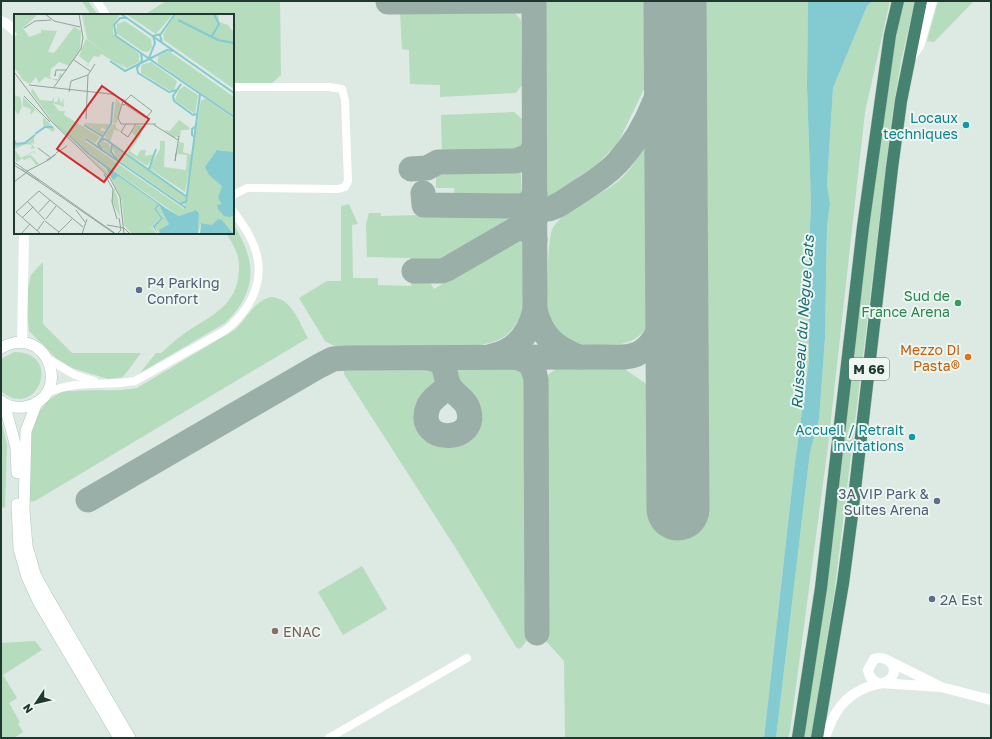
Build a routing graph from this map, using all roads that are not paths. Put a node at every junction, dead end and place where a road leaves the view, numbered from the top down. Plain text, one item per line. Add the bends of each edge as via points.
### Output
1 (97, 1) edge
2 (898, 1) edge
3 (921, 1) edge
4 (932, 1) edge
5 (105, 14) edge
6 (1, 21) edge
7 (14, 31) edge
8 (908, 61) junction
9 (234, 87) edge
10 (234, 194) edge
11 (234, 212) edge
12 (24, 234) edge
13 (22, 343) junction
14 (1, 348) edge
15 (48, 359) junction
16 (101, 383) junction
17 (46, 393) junction
18 (2, 402) edge
19 (37, 402) junction
20 (467, 658) dead end
21 (889, 660) junction
22 (879, 683) junction
23 (941, 687) junction
24 (991, 700) edge
25 (119, 738) edge
26 (130, 738) edge
27 (329, 738) edge
28 (798, 738) edge
29 (817, 738) edge
30 (825, 738) edge

1 - 5 street
2 - 28 highway, M 66 via 890,35 864,219 821,588
3 - 8 highway, M 66
4 - 8 street, M 66 via 918,46
6 - 7 street
8 - 29 highway, M 66 via 892,168 851,523
9 - 10 street via 342,89 345,100 348,180 345,187 338,189 247,188
11 - 16 street via 250,237 257,256 258,269 255,293 239,319 226,330 148,376 122,384
12 - 13 street
13 - 14 main road via 12,343
13 - 15 main road via 32,345
15 - 16 street via 75,375
15 - 17 main road via 52,376
16 - 17 street via 73,384
17 - 19 main road
18 - 19 main road via 20,407
18 - 25 main road via 16,447 19,549 27,577 39,603
19 - 26 main road via 26,431 24,511 27,546 35,574
20 - 27 street
21 - 22 street via 893,668 892,676 887,682
21 - 22 street via 878,658 869,666 870,677
21 - 23 street
22 - 23 street
22 - 30 street via 854,693 840,705
23 - 24 street

